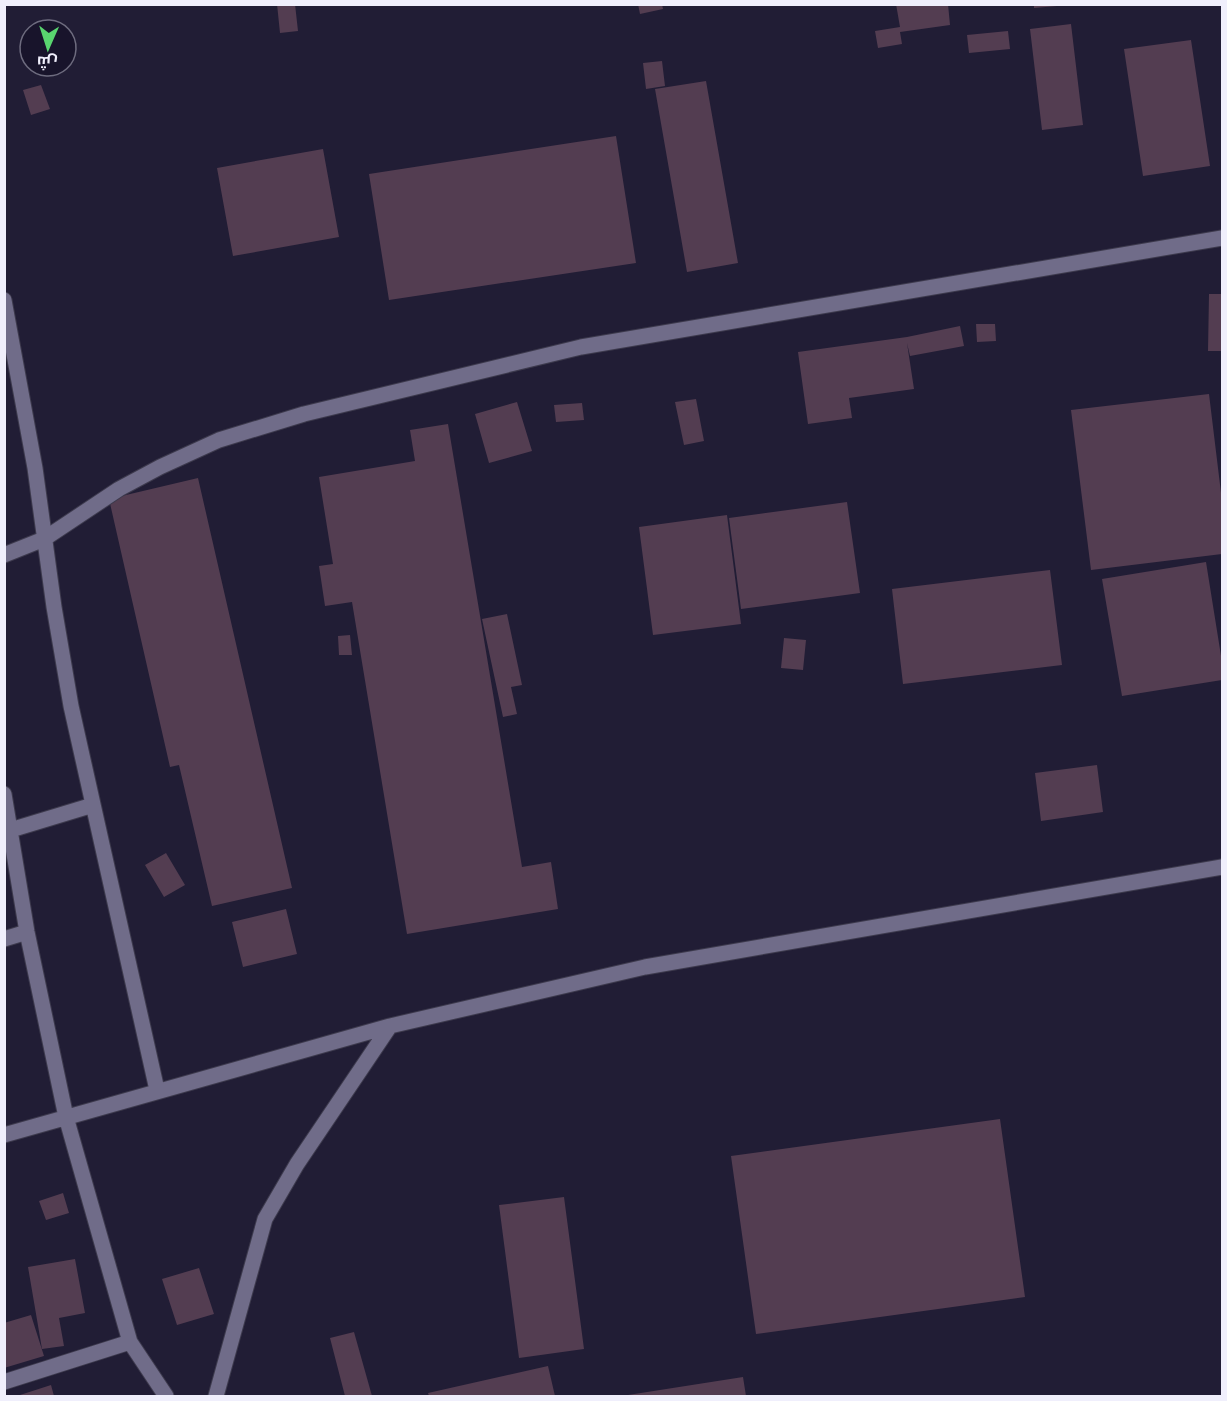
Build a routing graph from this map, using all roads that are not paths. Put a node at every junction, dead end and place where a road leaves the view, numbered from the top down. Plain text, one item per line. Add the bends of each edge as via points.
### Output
1 (1222, 238) edge
2 (4, 300) edge
3 (44, 539) junction
4 (4, 555) edge
5 (4, 794) edge
6 (93, 805) junction
7 (8, 831) edge
8 (1222, 867) edge
9 (27, 932) junction
10 (4, 939) edge
11 (390, 1026) junction
12 (157, 1090) junction
13 (66, 1117) junction
14 (4, 1135) edge
15 (130, 1342) junction
16 (4, 1382) edge
17 (165, 1396) edge
18 (216, 1396) edge

1 - 3 street via 581,347 304,414 219,440 160,467 109,495
2 - 3 street
3 - 4 street
3 - 6 street via 71,706
5 - 7 street
6 - 7 street
6 - 12 street
7 - 9 street
8 - 11 street via 645,967
9 - 10 street
9 - 13 street
11 - 12 street
11 - 18 street via 297,1164 265,1219
12 - 13 street
13 - 14 street
13 - 15 street
15 - 16 street
15 - 17 street

